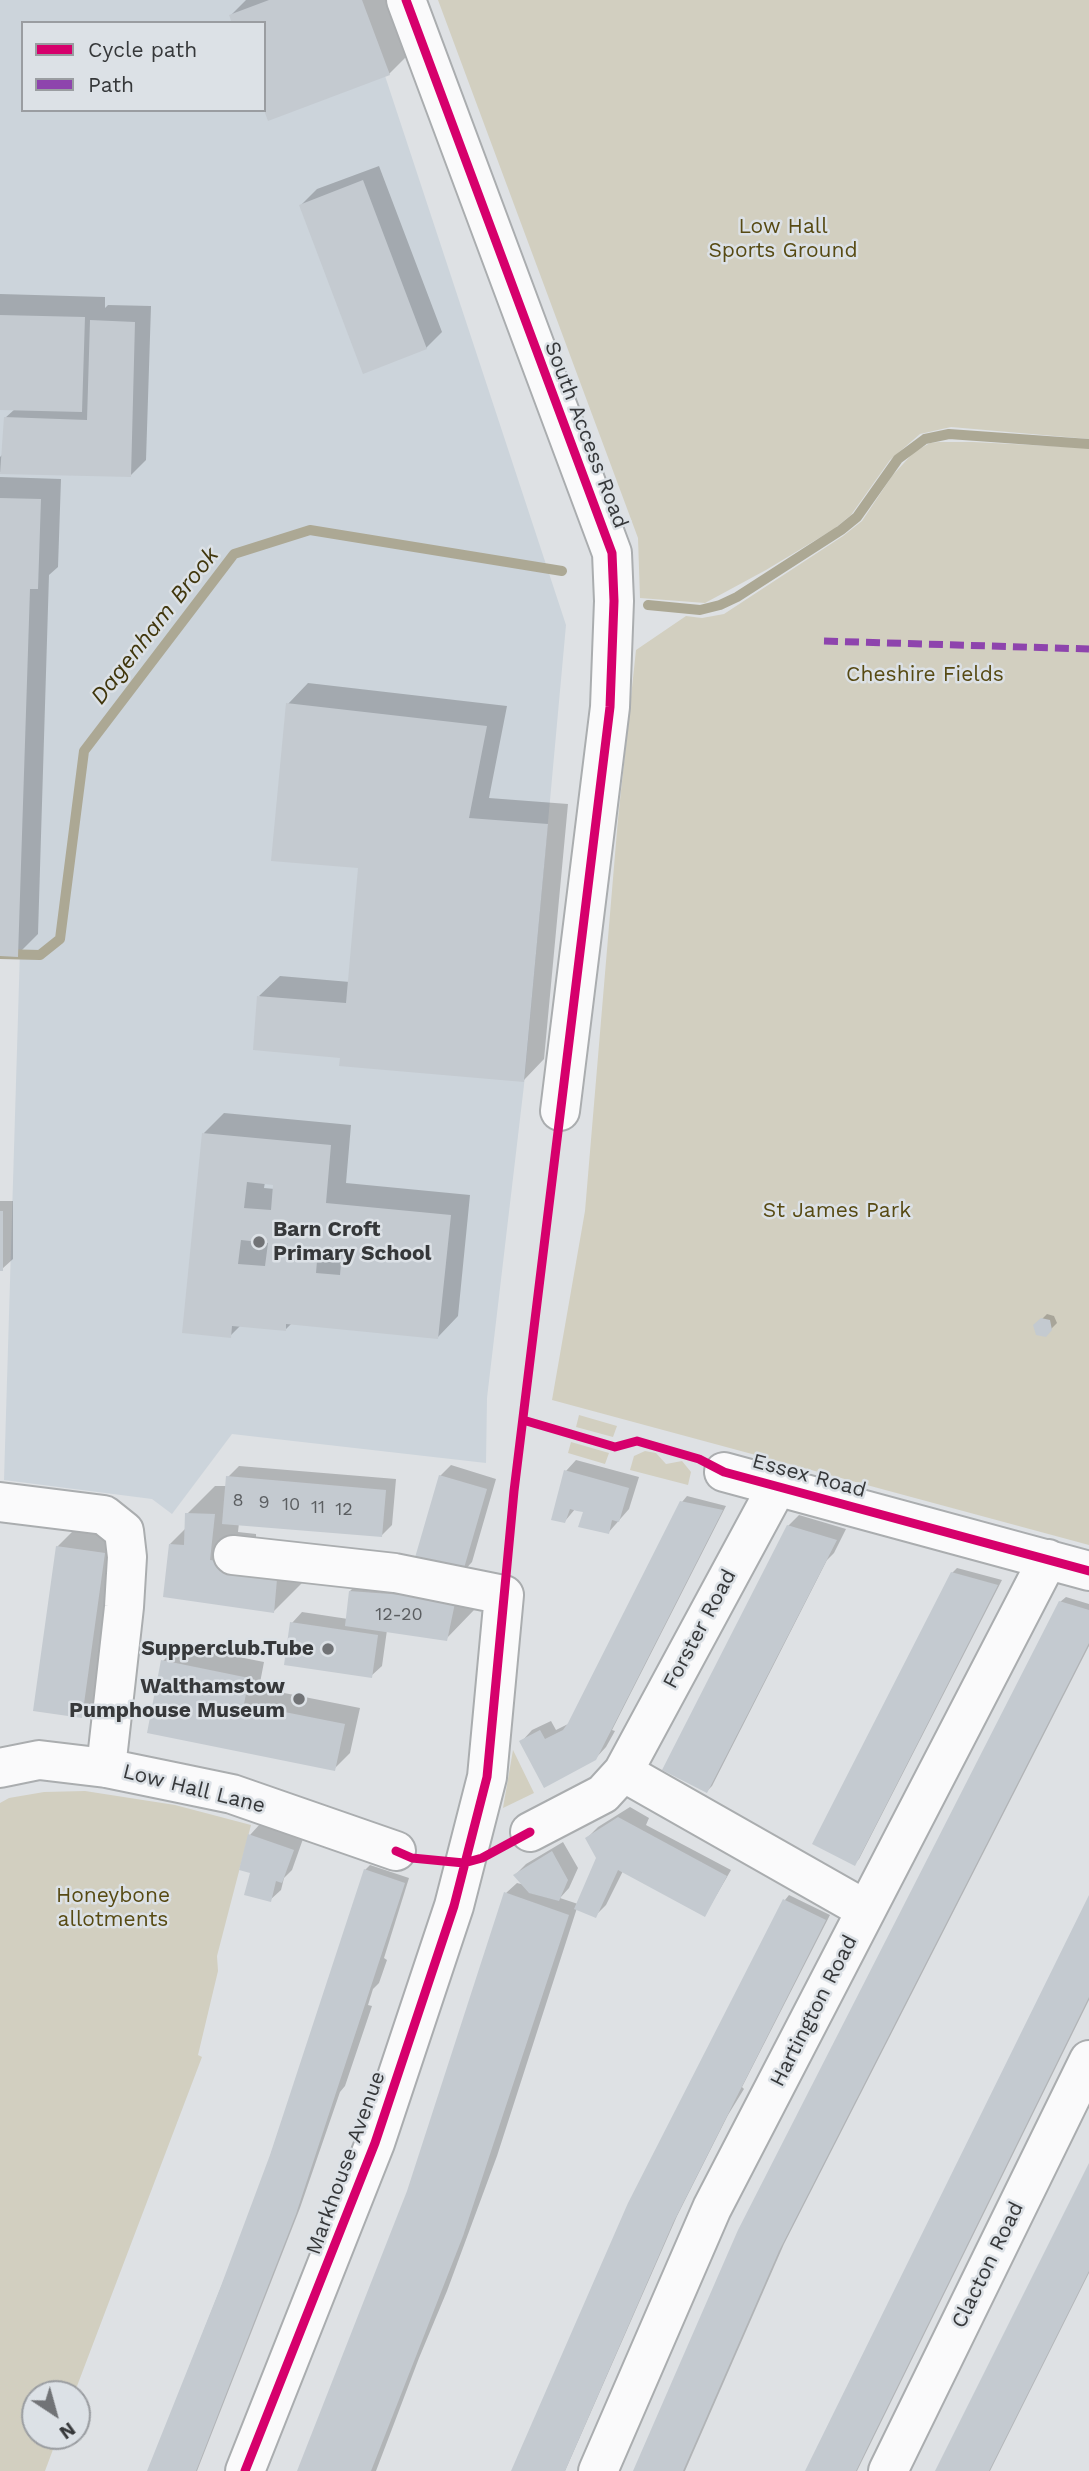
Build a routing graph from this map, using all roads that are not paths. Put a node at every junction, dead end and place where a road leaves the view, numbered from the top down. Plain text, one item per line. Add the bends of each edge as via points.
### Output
1 (406, 0) edge
2 (560, 1111) dead end
3 (724, 1472) dead end
4 (778, 1485) junction
5 (0, 1502) edge
6 (233, 1555) dead end
7 (1048, 1559) junction
8 (1089, 1571) edge
9 (0, 1768) edge
10 (106, 1768) junction
11 (623, 1772) junction
12 (530, 1832) dead end
13 (396, 1851) dead end
14 (866, 1910) junction
15 (1089, 2060) edge
16 (245, 2471) edge
17 (598, 2471) edge
18 (888, 2471) edge

1 - 2 street, South Access Road via 611,553 610,707
3 - 4 street, Essex Road
4 - 7 street, Essex Road
4 - 11 street, Forster Road
5 - 10 street via 104,1515 124,1531 124,1607
6 - 16 street, Markhouse Avenue via 396,1573 503,1595 486,1777 454,1906 375,2143
7 - 8 street, Essex Road
7 - 14 street, Hartington Road
9 - 10 street, Low Hall Lane via 39,1760
10 - 13 street, Low Hall Lane via 232,1794
11 - 12 street, Forster Road via 603,1794
11 - 14 street
14 - 17 street, Hartington Road via 712,2208
15 - 18 street, Clacton Road

